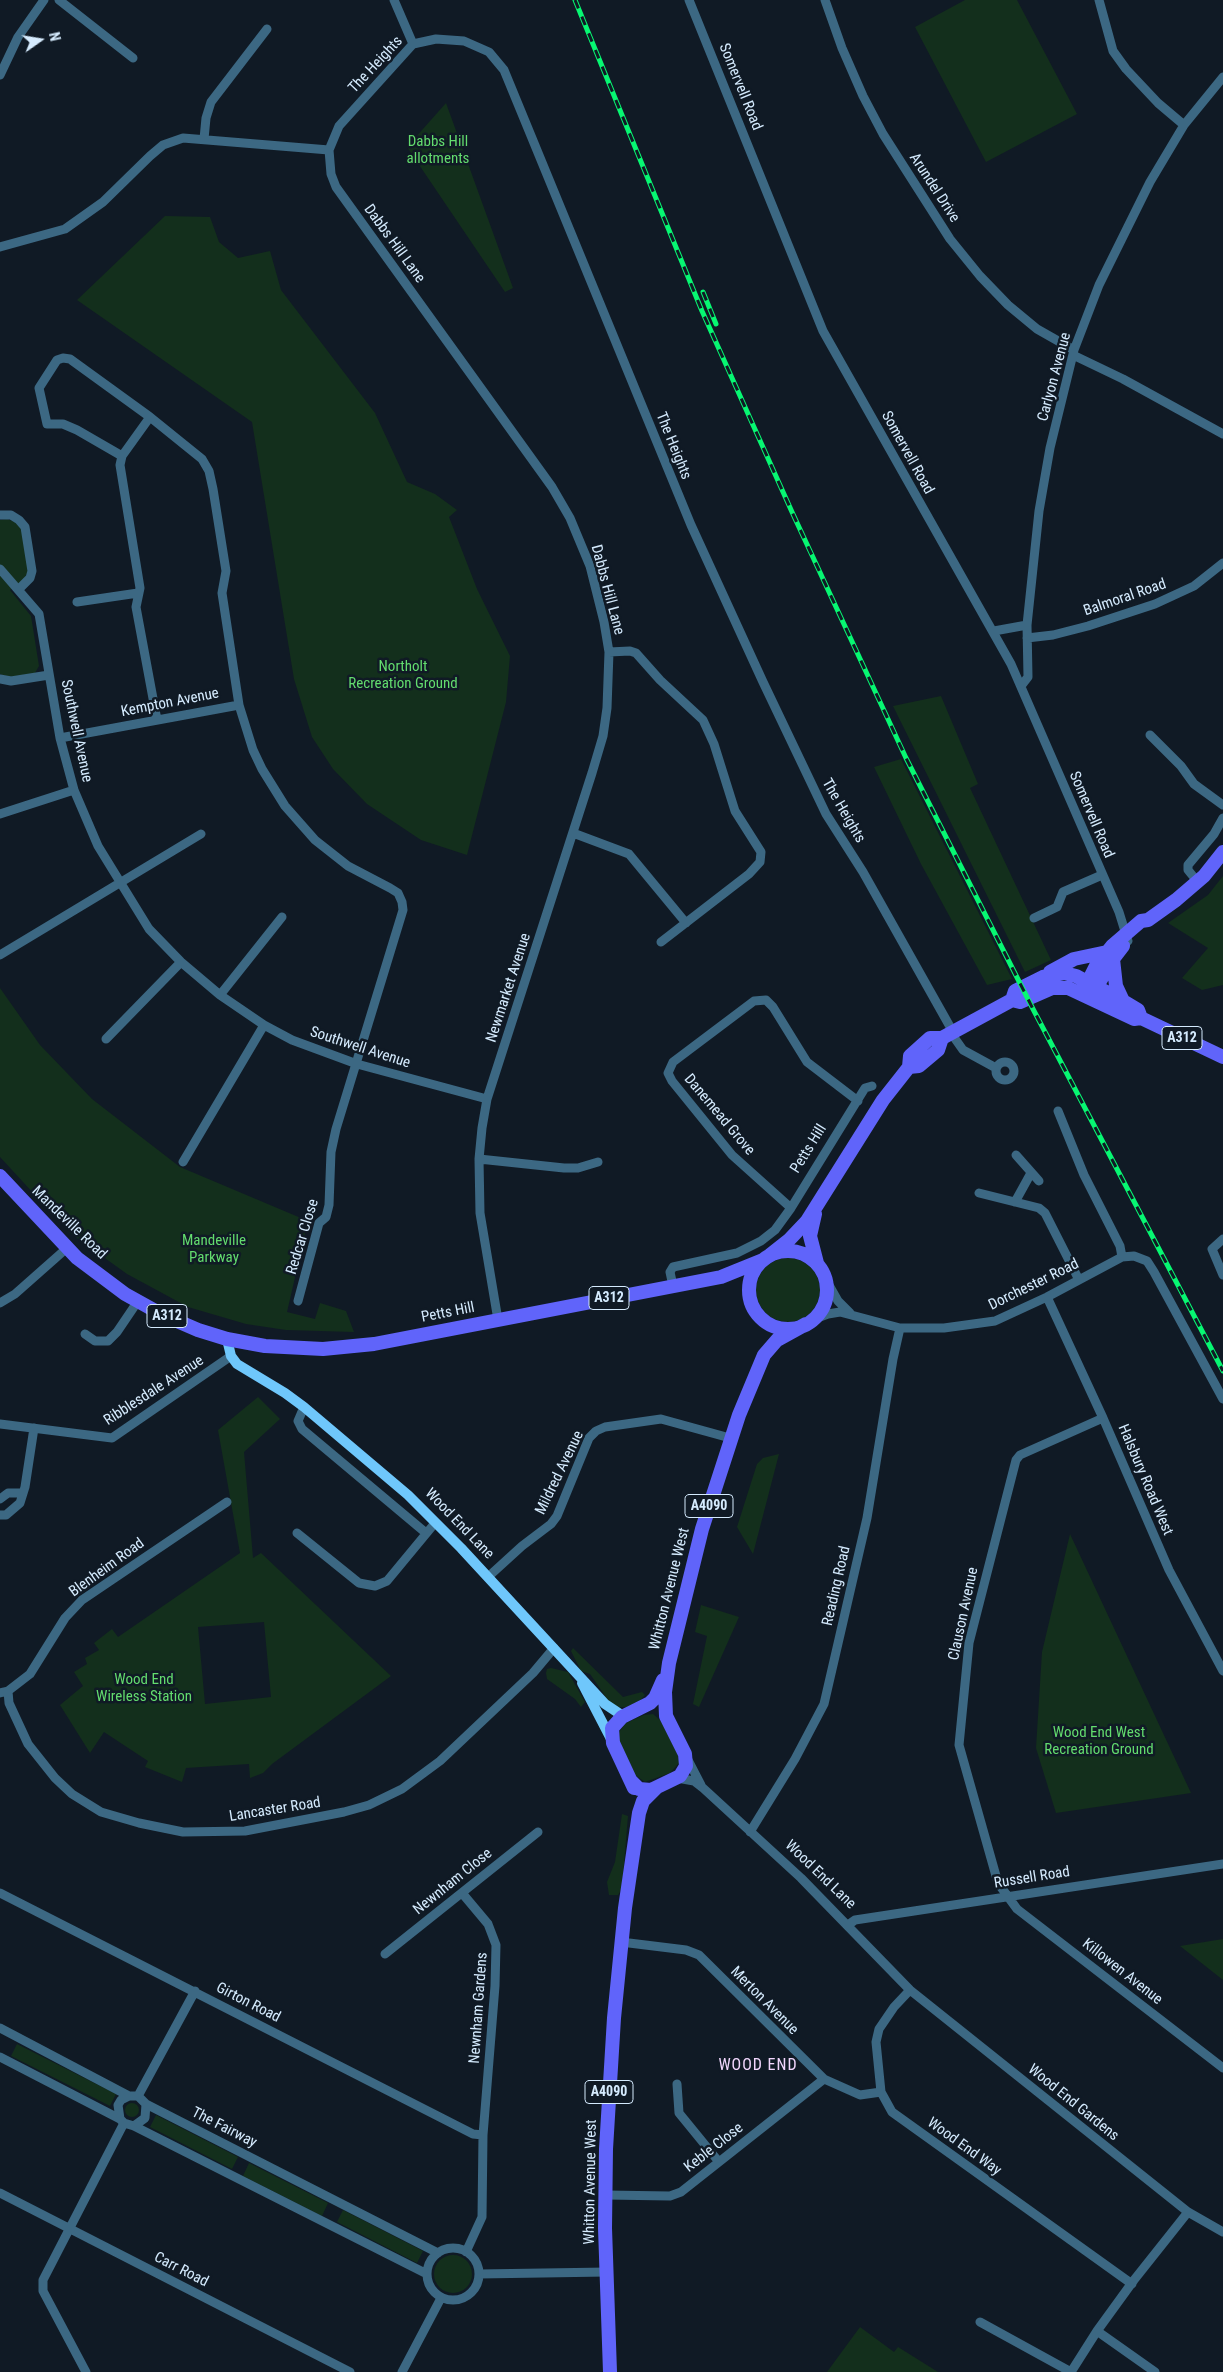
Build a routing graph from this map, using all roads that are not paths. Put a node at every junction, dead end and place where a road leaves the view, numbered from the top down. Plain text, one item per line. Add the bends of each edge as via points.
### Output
1 (44, 0) edge
2 (59, 0) edge
3 (394, 0) edge
4 (690, 0) edge
5 (825, 0) edge
6 (1099, 0) edge
7 (267, 29) dead end
8 (413, 44) junction
9 (133, 58) dead end
10 (0, 75) edge
11 (1223, 77) edge
12 (1184, 125) junction
13 (204, 139) junction
14 (329, 150) junction
15 (0, 246) edge
16 (1074, 352) junction
17 (150, 417) junction
18 (1223, 434) edge
19 (122, 456) junction
20 (0, 515) edge
21 (1223, 564) edge
22 (0, 569) edge
23 (18, 589) junction
24 (137, 595) junction
25 (77, 602) dead end
26 (1026, 625) junction
27 (994, 631) junction
28 (1027, 638) junction
29 (609, 652) junction
30 (608, 669) joint
31 (49, 675) junction
32 (0, 679) edge
33 (1021, 686) junction
34 (239, 704) junction
35 (157, 720) junction
36 (1150, 735) dead end
37 (60, 738) junction
38 (74, 790) junction
39 (1223, 805) edge
40 (0, 814) edge
41 (1223, 818) edge
42 (573, 833) junction
43 (201, 834) dead end
44 (1223, 852) edge
45 (1102, 875) junction
46 (1197, 882) junction
47 (119, 883) junction
48 (282, 917) dead end
49 (1034, 918) dead end
50 (686, 923) junction
51 (1129, 933) junction
52 (661, 942) dead end
53 (0, 955) edge
54 (1110, 955) junction
55 (180, 962) junction
56 (1043, 977) junction
57 (1089, 990) junction
58 (220, 995) junction
59 (1012, 1000) junction
60 (1123, 1001) junction
61 (1141, 1018) junction
62 (264, 1025) junction
63 (949, 1034) junction
64 (106, 1039) dead end
65 (1223, 1057) edge
66 (357, 1064) junction
67 (996, 1068) dead end
68 (872, 1086) dead end
69 (487, 1099) junction
70 (858, 1101) junction
71 (1058, 1111) dead end
72 (1016, 1155) dead end
73 (479, 1159) junction
74 (183, 1162) dead end
75 (598, 1162) dead end
76 (1031, 1173) junction
77 (0, 1176) edge
78 (1039, 1181) dead end
79 (979, 1193) dead end
80 (821, 1200) junction
81 (1015, 1202) junction
82 (791, 1208) junction
83 (1223, 1239) edge
84 (67, 1248) junction
85 (1122, 1257) junction
86 (766, 1258) junction
87 (822, 1272) junction
88 (1223, 1275) edge
89 (721, 1277) junction
90 (1078, 1280) junction
91 (673, 1286) junction
92 (1047, 1298) junction
93 (138, 1301) junction
94 (298, 1301) dead end
95 (0, 1303) edge
96 (754, 1307) junction
97 (855, 1315) junction
98 (498, 1320) junction
99 (809, 1322) junction
100 (900, 1328) junction
101 (85, 1334) dead end
102 (227, 1339) junction
103 (764, 1355) junction
104 (231, 1356) junction
105 (1223, 1399) edge
106 (304, 1407) junction
107 (1103, 1418) junction
108 (0, 1424) edge
109 (34, 1428) junction
110 (730, 1438) junction
111 (23, 1493) junction
112 (0, 1499) edge
113 (227, 1502) dead end
114 (0, 1515) edge
115 (435, 1523) junction
116 (298, 1533) dead end
117 (426, 1534) junction
118 (488, 1577) junction
119 (554, 1648) junction
120 (669, 1663) junction
121 (1223, 1671) edge
122 (578, 1676) junction
123 (4, 1692) edge
124 (645, 1706) junction
125 (630, 1714) junction
126 (666, 1716) junction
127 (613, 1743) junction
128 (685, 1754) junction
129 (624, 1766) joint
130 (674, 1779) junction
131 (631, 1781) junction
132 (656, 1788) junction
133 (704, 1788) junction
134 (639, 1814) junction
135 (538, 1832) dead end
136 (750, 1832) junction
137 (1223, 1864) edge
138 (0, 1893) edge
139 (462, 1893) junction
140 (1007, 1896) junction
141 (848, 1925) junction
142 (621, 1942) junction
143 (385, 1954) dead end
144 (910, 1990) junction
145 (195, 1991) junction
146 (0, 2028) edge
147 (0, 2057) edge
148 (1223, 2068) edge
149 (824, 2079) junction
150 (678, 2084) dead end
151 (881, 2092) junction
152 (134, 2096) junction
153 (146, 2104) junction
154 (122, 2121) junction
155 (134, 2126) junction
156 (483, 2135) junction
157 (719, 2162) junction
158 (0, 2193) edge
159 (606, 2195) junction
160 (1188, 2212) junction
161 (70, 2230) junction
162 (1223, 2232) edge
163 (438, 2252) junction
164 (466, 2252) junction
165 (606, 2272) junction
166 (427, 2274) junction
167 (479, 2274) junction
168 (1132, 2284) junction
169 (441, 2298) junction
170 (980, 2322) dead end
171 (1097, 2330) junction
172 (86, 2372) edge
173 (350, 2372) edge
174 (402, 2372) edge
175 (610, 2372) edge
176 (1071, 2372) edge
177 (1155, 2372) edge

1 - 10 street via 18,37
2 - 9 street
3 - 8 street
4 - 27 street, Somervell Road via 823,331
5 - 16 street, Arundel Drive via 863,96 883,134 950,239 1008,305 1038,330
6 - 12 street via 1113,51 1158,103
7 - 13 street via 211,102
8 - 14 street, The Heights via 339,126
8 - 63 street, The Heights via 436,39 464,40 489,52 504,70 691,525 754,664 826,814 863,872
11 - 12 street, Carlyon Avenue
12 - 16 street, Carlyon Avenue via 1150,182 1108,268
13 - 14 street
13 - 15 street via 183,138 163,146 103,202 65,229
14 - 29 street, Dabbs Hill Lane via 336,187 552,487 570,518 590,566
16 - 18 street, Arundel Drive
16 - 26 street, Carlyon Avenue via 1050,448
17 - 19 street
17 - 19 street via 70,359 62,358 54,364 39,388 47,424 63,424
17 - 34 street via 202,459 209,471 226,571 222,593
19 - 24 street via 120,465 140,588
20 - 23 street via 11,515 25,527 32,572
21 - 28 street, Balmoral Road via 1194,586 1155,604 1079,629
22 - 23 street, Southwell Avenue
23 - 31 street, Southwell Avenue via 42,621
24 - 25 street
24 - 35 street via 136,607
26 - 27 street
26 - 28 street, Carlyon Avenue
27 - 33 street, Somervell Road
28 - 33 street, Carlyon Avenue via 1028,677
29 - 30 street, Dabbs Hill Lane
29 - 50 street via 630,651 636,654 703,720 735,811 761,852 756,868
30 - 42 street, Newmarket Avenue via 603,736
31 - 32 street via 10,681
31 - 37 street, Southwell Avenue
33 - 45 street, Somervell Road
34 - 35 street, Kempton Avenue
34 - 66 street, Kempton Avenue via 245,729 262,769 300,824 331,854 398,893 402,902 403,910
35 - 37 street, Kempton Avenue
36 - 39 street via 1177,761 1194,784
37 - 38 street, Southwell Avenue
38 - 40 street
38 - 47 street, Southwell Avenue via 98,846
41 - 46 street via 1188,865
42 - 50 street via 629,854
42 - 69 street, Newmarket Avenue
43 - 47 street
44 - 46 main road
45 - 49 street via 1063,892 1057,907
45 - 51 street, Somervell Road
46 - 51 main road via 1148,920 1146,927
47 - 53 street
47 - 55 street, Southwell Avenue via 149,929
48 - 58 street
50 - 52 street
51 - 54 main road
54 - 56 main road via 1074,959
54 - 57 main road
54 - 60 main road via 1116,986
55 - 58 street, Southwell Avenue
55 - 64 street
56 - 57 main road, A312 via 1064,973
56 - 59 main road, A312 via 1015,992
57 - 59 main road, A312 via 1057,987 1020,1002
57 - 60 main road, A312
57 - 61 main road, A312 via 1134,1019
58 - 62 street, Southwell Avenue
59 - 63 main road, Petts Hill / A312
60 - 61 main road, A312 via 1138,1010
61 - 65 main road, A312
62 - 66 street, Southwell Avenue via 318,1051
62 - 74 street
63 - 67 street, The Heights via 963,1050
63 - 80 main road, Petts Hill / A312 via 930,1038 910,1056 909,1067 883,1100
66 - 69 street, Southwell Avenue
66 - 94 street, Redcar Close via 331,1152 329,1205 326,1217 319,1223
68 - 70 street, Petts Hill via 867,1087
69 - 73 street, Newmarket Avenue
70 - 82 street, Petts Hill
70 - 82 street, Danemead Grove via 807,1062 766,1000 754,1001 673,1062 668,1074 672,1081 732,1154
71 - 85 street via 1084,1175 1120,1246
72 - 76 street
73 - 75 street via 564,1168
73 - 98 street, Newmarket Avenue via 480,1213
76 - 78 street
76 - 81 street
77 - 84 main road, Mandeville Road / A312
79 - 81 street
80 - 86 main road, Petts Hill / A312 via 796,1233
80 - 87 main road, Petts Hill / A312 via 810,1236 812,1251
81 - 90 street via 1039,1208 1045,1213
82 - 91 street, Petts Hill via 775,1230 754,1246 724,1257 673,1267 670,1272
83 - 88 street via 1212,1249
84 - 93 main road, Mandeville Road / A312
84 - 95 street via 15,1294
85 - 90 street, Dorchester Road
85 - 105 street, Dorchester Road via 1134,1256 1147,1261
86 - 87 main road via 785,1251 800,1253
86 - 89 main road, Petts Hill / A312
86 - 96 main road via 752,1275 750,1284
87 - 97 street, Dorchester Road via 841,1306
87 - 99 main road via 825,1301
89 - 91 main road, Petts Hill / A312
89 - 96 main road via 738,1282
90 - 92 street, Dorchester Road
91 - 98 main road, Petts Hill / A312
92 - 100 street, Dorchester Road via 995,1321 944,1328
92 - 107 street, Halsbury Road West
93 - 101 street via 108,1341 95,1341
93 - 102 main road, Mandeville Road / A312 via 186,1325
96 - 99 main road via 769,1323 783,1328
96 - 103 main road, Whitton Avenue West / A4090 via 768,1336
97 - 99 street, Dorchester Road via 834,1313
97 - 100 street, Dorchester Road
98 - 102 main road, Petts Hill / A312 via 374,1344 335,1348 280,1348
99 - 103 main road, Whitton Avenue West / A4090 via 777,1340
100 - 136 street, Reading Road via 867,1518 824,1704 795,1760
102 - 104 street
103 - 110 main road, Whitton Avenue West / A4090
104 - 106 street, Wood End Lane via 242,1368 285,1392
104 - 109 street, Ribblesdale Avenue via 112,1438
106 - 115 street, Wood End Lane via 408,1495
106 - 117 street, Wood End Lane via 299,1417 302,1429
107 - 121 street, Halsbury Road West via 1169,1570
107 - 140 street, Clauson Avenue via 1020,1455 1016,1460 969,1643 959,1746 998,1883
108 - 109 street, Ribblesdale Avenue
109 - 111 street
110 - 118 street, Mildred Avenue via 661,1419 596,1431 590,1438 557,1516
110 - 120 main road, Whitton Avenue West / A4090 via 699,1538
111 - 112 street via 8,1493
111 - 114 street via 20,1503 6,1515
113 - 123 street, Blenheim Road via 82,1600 64,1618 35,1668 22,1682
115 - 117 street
115 - 118 street, Wood End Lane
116 - 117 street via 359,1583 375,1586 387,1581
118 - 119 street, Wood End Lane
119 - 122 street, Wood End Lane
119 - 123 street, Lancaster Road via 440,1761 402,1789 369,1805 344,1812 245,1831 183,1832 101,1812 72,1794 28,1744
120 - 124 main road, Whitton Avenue West / A4090 via 655,1698
120 - 126 main road, Whitton Avenue West / A4090
122 - 125 street, Wood End Lane via 610,1708 620,1714
122 - 127 street, Wood End Lane
124 - 125 main road, Whitton Avenue West
124 - 126 main road via 660,1708
125 - 127 main road via 616,1722 611,1736
126 - 128 main road, Whitton Avenue West
127 - 129 main road, Wood End Lane
128 - 130 main road via 686,1766
128 - 133 street, Wood End Lane
129 - 131 main road, Whitton Avenue West
130 - 132 main road
130 - 133 street, Wood End Lane via 689,1779
131 - 132 main road via 640,1789
131 - 134 main road, Whitton Avenue West / A4090
132 - 134 main road, Whitton Avenue West / A4090 via 643,1801
133 - 136 street, Wood End Lane
134 - 142 main road, Whitton Avenue West / A4090
135 - 139 street, Newnham Close
136 - 141 street, Wood End Lane
137 - 140 street, Russell Road
138 - 145 street, Girton Road
139 - 143 street, Newnham Close
139 - 156 street, Newnham Gardens via 488,1924 496,1945 496,1986
140 - 141 street, Russell Road via 855,1920
140 - 148 street, Killowen Avenue via 1017,1909
141 - 144 street, Wood End Lane
142 - 149 street, Merton Avenue via 686,1950 699,1956
142 - 159 main road, Whitton Avenue West / A4090 via 609,2079
144 - 151 street, Wood End Way via 879,2030 876,2042
144 - 160 street, Wood End Gardens
145 - 152 street
145 - 156 street, Girton Road via 473,2134
146 - 152 street, The Fairway
147 - 154 street
149 - 151 street, Merton Avenue via 860,2095
149 - 157 street, Keble Close
150 - 157 street via 679,2113
151 - 168 street, Wood End Way via 892,2112
152 - 153 street, The Fairway
152 - 154 street via 118,2104
153 - 155 street via 145,2118
153 - 163 street, The Fairway
154 - 155 street
154 - 161 street
155 - 166 street
156 - 164 street, Newnham Gardens via 482,2217
157 - 159 street, Keble Close via 681,2192 670,2196
158 - 161 street, Carr Road
159 - 165 main road, Whitton Avenue West / A4090
160 - 162 street, Wood End Gardens
160 - 168 street
161 - 172 street via 43,2280 43,2291
161 - 173 street, Carr Road
163 - 164 street via 450,2248
163 - 166 street via 431,2260
164 - 167 street via 477,2264
165 - 167 street
165 - 175 main road, Whitton Avenue West / A4090
166 - 169 street via 430,2286
167 - 169 street via 476,2286 468,2296 450,2300
168 - 171 street
169 - 174 street
170 - 176 street
171 - 176 street
171 - 177 street

